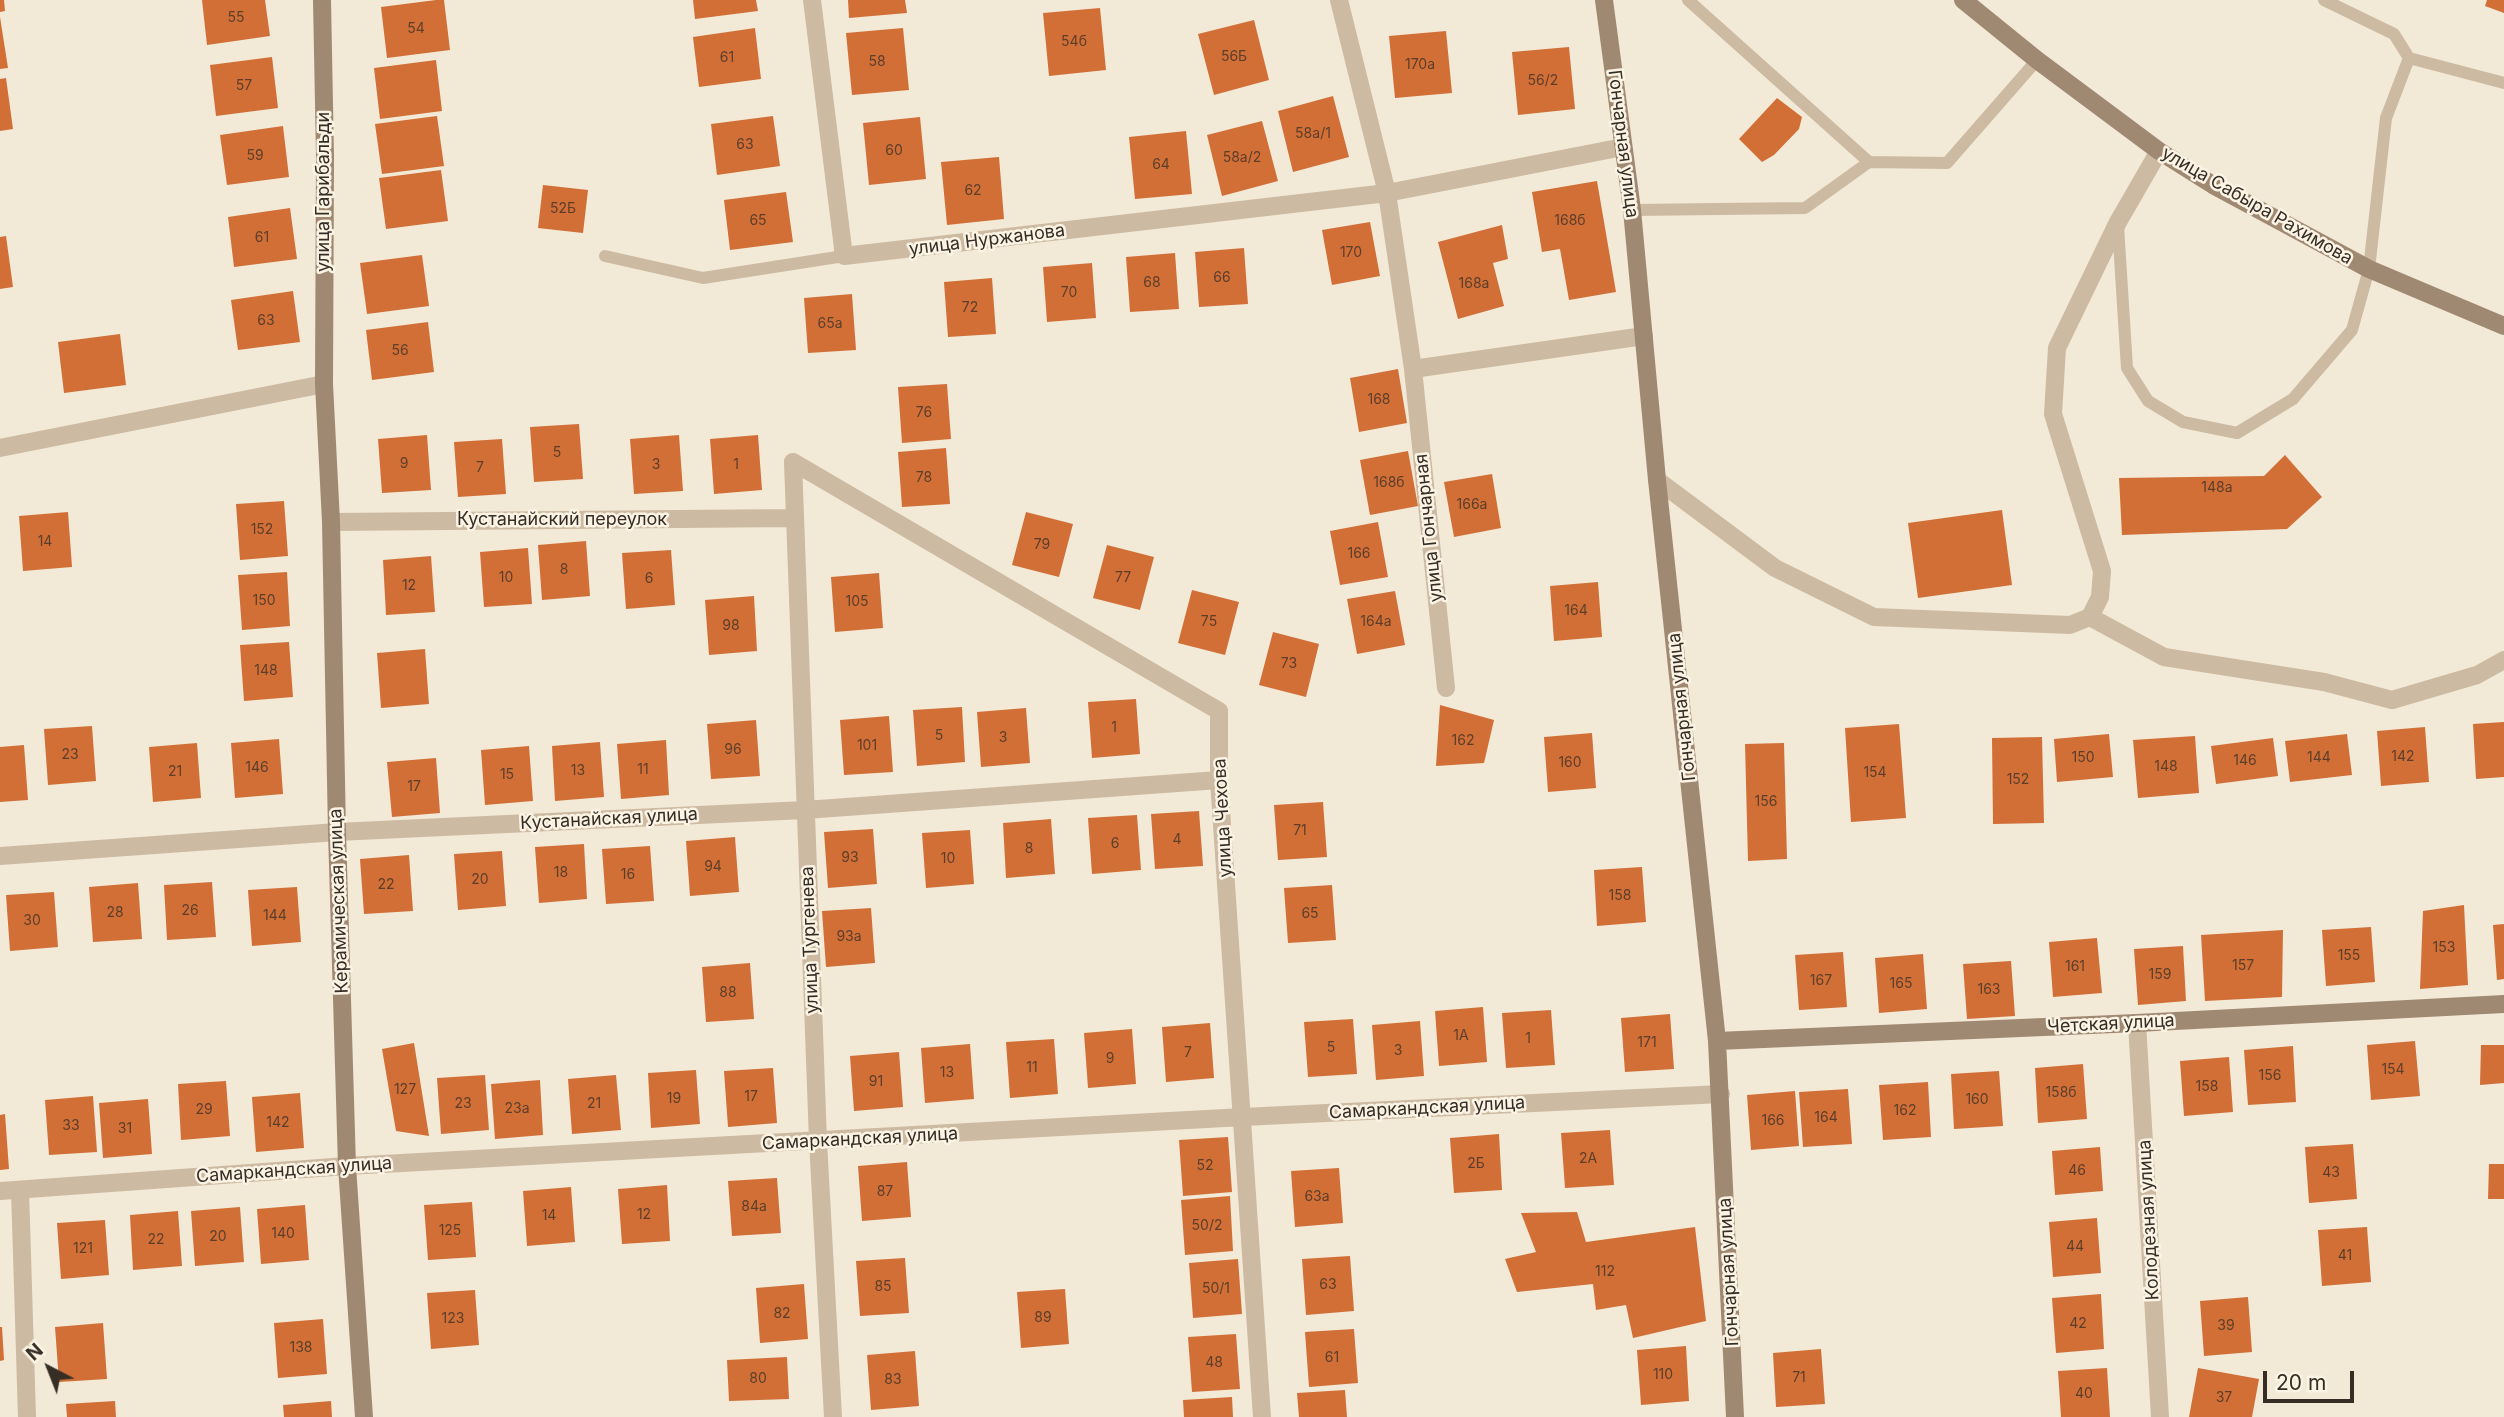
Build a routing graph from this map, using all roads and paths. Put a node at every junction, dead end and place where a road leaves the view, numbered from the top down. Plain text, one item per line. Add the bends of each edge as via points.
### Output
1 (322, 0) edge
2 (812, 0) edge
3 (1339, 0) edge
4 (1604, 0) edge
5 (1688, 0) edge
6 (1963, 0) edge
7 (2324, 0) edge
8 (2409, 58) junction
9 (2037, 60) junction
10 (2504, 83) edge
11 (1623, 147) junction
12 (2160, 151) junction
13 (1869, 162) junction
14 (1387, 194) junction
15 (1632, 210) junction
16 (2118, 222) junction
17 (605, 256) dead end
18 (844, 256) junction
19 (2368, 269) junction
20 (2504, 326) edge
21 (1644, 336) junction
22 (1413, 369) junction
23 (324, 384) junction
24 (0, 448) edge
25 (793, 462) joint
26 (1657, 480) junction
27 (793, 518) junction
28 (331, 522) junction
29 (2090, 617) junction
30 (2504, 660) edge
31 (1446, 688) dead end
32 (1219, 780) junction
33 (805, 810) junction
34 (337, 832) junction
35 (0, 856) edge
36 (2504, 1004) edge
37 (2137, 1024) junction
38 (1717, 1041) junction
39 (1721, 1094) junction
40 (1243, 1117) junction
41 (818, 1141) junction
42 (347, 1166) junction
43 (20, 1190) junction
44 (0, 1191) edge
45 (27, 1417) edge
46 (364, 1417) edge
47 (833, 1417) edge
48 (1262, 1417) edge
49 (1735, 1417) edge
50 (2160, 1417) edge

1 - 23 street, улица Гарибальди
2 - 18 street
3 - 14 street
4 - 11 street, Гончарная улица
5 - 13 lane
6 - 9 street, улица Сабыра Рахимова
7 - 8 lane via 2394,34
8 - 10 lane
8 - 19 lane via 2386,118
9 - 12 street, улица Сабыра Рахимова
9 - 13 lane via 1947,163
11 - 14 street, улица Нуржанова
11 - 15 street, Гончарная улица
12 - 16 street
12 - 19 street, улица Сабыра Рахимова
13 - 15 lane via 1805,208
14 - 18 street, улица Нуржанова
14 - 22 street, улица Гончарная
15 - 21 street, Гончарная улица
16 - 19 lane via 2127,368 2148,401 2183,422 2237,433 2293,399 2352,330
16 - 29 street via 2057,348 2056,361 2053,414 2102,572 2100,597
17 - 18 lane via 704,278
19 - 20 street, улица Сабыра Рахимова
21 - 22 street
21 - 26 street, Гончарная улица
22 - 31 street, улица Гончарная
23 - 24 street
23 - 28 street, Керамическая улица
25 - 27 street, улица Тургенева
25 - 32 street, улица Чехова via 1219,711
26 - 29 street via 1775,568 1874,617 2070,625
26 - 38 street, Гончарная улица
27 - 28 street, Кустанайский переулок
27 - 33 street, улица Тургенева
28 - 34 street, Керамическая улица
29 - 30 street via 2164,657 2324,682 2392,700 2477,675
32 - 33 street, Кустанайская улица
32 - 40 street, улица Чехова
33 - 34 street, Кустанайская улица
33 - 41 street, улица Тургенева
34 - 35 street, Кустанайская улица
34 - 42 street, Керамическая улица
36 - 37 street, Четская улица
37 - 38 street, Четская улица
37 - 50 street, Колодезная улица
38 - 39 street, Гончарная улица
39 - 40 street, Самаркандская улица
39 - 49 street, Гончарная улица
40 - 41 street, Самаркандская улица
40 - 48 street, улица Чехова
41 - 42 street, Самаркандская улица
41 - 47 street, улица Тургенева
42 - 43 street, Самаркандская улица
42 - 46 street, Керамическая улица
43 - 44 street, Самаркандская улица
43 - 45 street

